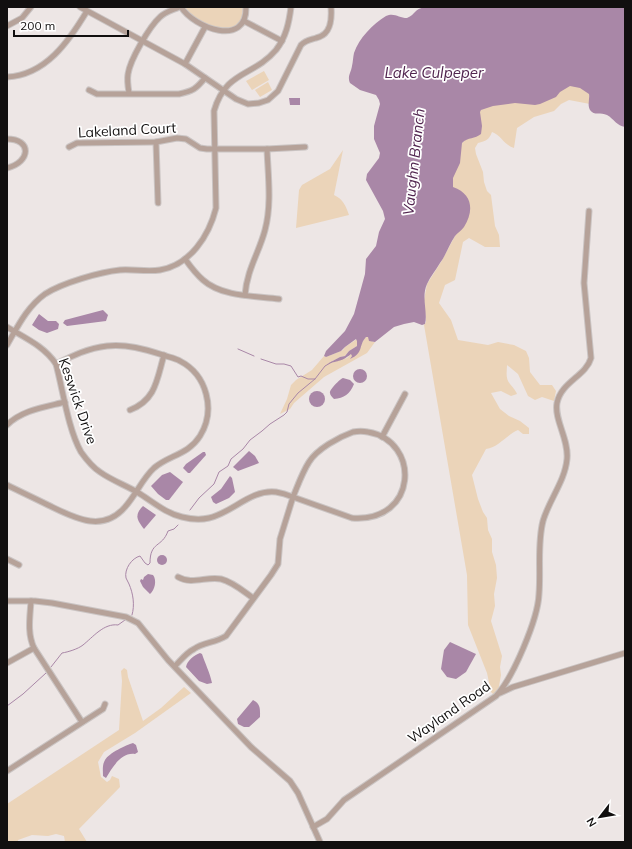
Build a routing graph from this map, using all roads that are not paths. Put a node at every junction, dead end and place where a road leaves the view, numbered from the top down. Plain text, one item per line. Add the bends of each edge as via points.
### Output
1 (31, 7) edge
2 (80, 7) edge
3 (180, 7) edge
4 (246, 7) edge
5 (291, 7) edge
6 (332, 7) edge
7 (87, 11) junction
8 (244, 21) junction
9 (7, 26) edge
10 (206, 27) junction
11 (143, 41) junction
12 (282, 41) junction
13 (185, 64) junction
14 (7, 77) edge
15 (205, 78) junction
16 (89, 90) dead end
17 (223, 90) junction
18 (129, 93) junction
19 (7, 139) edge
20 (156, 142) junction
21 (69, 147) dead end
22 (305, 147) dead end
23 (214, 148) junction
24 (267, 149) junction
25 (7, 168) edge
26 (158, 203) dead end
27 (589, 211) dead end
28 (185, 259) junction
29 (245, 295) junction
30 (279, 299) dead end
31 (7, 327) edge
32 (14, 332) junction
33 (7, 345) edge
34 (164, 355) junction
35 (56, 364) junction
36 (405, 394) dead end
37 (65, 402) junction
38 (130, 410) dead end
39 (7, 426) edge
40 (382, 437) junction
41 (7, 485) edge
42 (136, 492) junction
43 (294, 497) junction
44 (7, 559) edge
45 (19, 565) dead end
46 (178, 577) dead end
47 (253, 598) junction
48 (7, 601) edge
49 (31, 601) junction
50 (34, 648) junction
51 (625, 653) edge
52 (7, 663) edge
53 (175, 666) junction
54 (496, 696) junction
55 (105, 704) dead end
56 (82, 722) junction
57 (7, 771) edge
58 (313, 827) junction
59 (320, 842) edge

1 - 9 street via 22,18
2 - 7 street
3 - 10 street
3 - 11 street via 161,16
4 - 8 street
5 - 12 street via 289,25
6 - 17 street via 329,29 321,36 307,40 301,45 278,91 268,100 248,104
7 - 11 street
7 - 14 street via 60,52 28,72
8 - 10 street via 230,31 219,32
8 - 12 street
10 - 13 street
11 - 13 street
11 - 18 street via 128,74
12 - 17 street via 263,62 235,78
13 - 15 street
15 - 17 street
15 - 18 street via 191,91 179,94
16 - 18 street via 97,94
17 - 23 street via 214,111
19 - 25 street via 19,141 25,150 23,161
20 - 21 street, Lakeland Court via 77,142
20 - 23 street, Lakeland Court via 177,138 186,139 200,148
20 - 26 street
22 - 24 street, Lakeland Court
23 - 24 street, Lakeland Court
23 - 28 street via 214,216 198,246
24 - 29 street via 269,214 250,269
27 - 54 street, Wayland Road via 584,283 591,358 588,366 558,398 558,414 566,442 567,461 542,528 538,607 509,678
28 - 29 street via 204,281 219,290
28 - 32 street via 160,270 118,270 57,287 31,306
29 - 30 street
31 - 32 street, Keswick Drive
32 - 33 street
32 - 35 street, Keswick Drive via 41,347
34 - 35 street via 144,348 107,346 93,348
34 - 38 street via 151,395 141,405
34 - 42 street via 180,360 204,385 209,407 207,423 194,444 185,452 153,469
35 - 37 street, Keswick Drive
36 - 40 street
37 - 39 street via 32,410
37 - 42 street, Keswick Drive via 76,439 90,464
40 - 43 street via 369,432 353,432 335,440 310,460
40 - 43 street via 390,442 399,454 405,473 401,494 386,511 368,518 352,518
41 - 42 street via 75,518 100,522 124,508
42 - 43 street, Keswick Drive via 170,513 194,519 220,515 258,494 275,492
43 - 47 street via 282,534 278,564
44 - 45 street
46 - 47 street via 185,581 220,579 237,586
47 - 53 street via 226,636 194,648
48 - 49 street
49 - 50 street via 30,633
49 - 53 street via 134,620
50 - 52 street
50 - 56 street
51 - 54 street via 513,687
53 - 58 street via 251,747 294,787
54 - 58 street, Wayland Road via 344,800 327,819
55 - 56 street via 102,709
56 - 57 street
58 - 59 street

